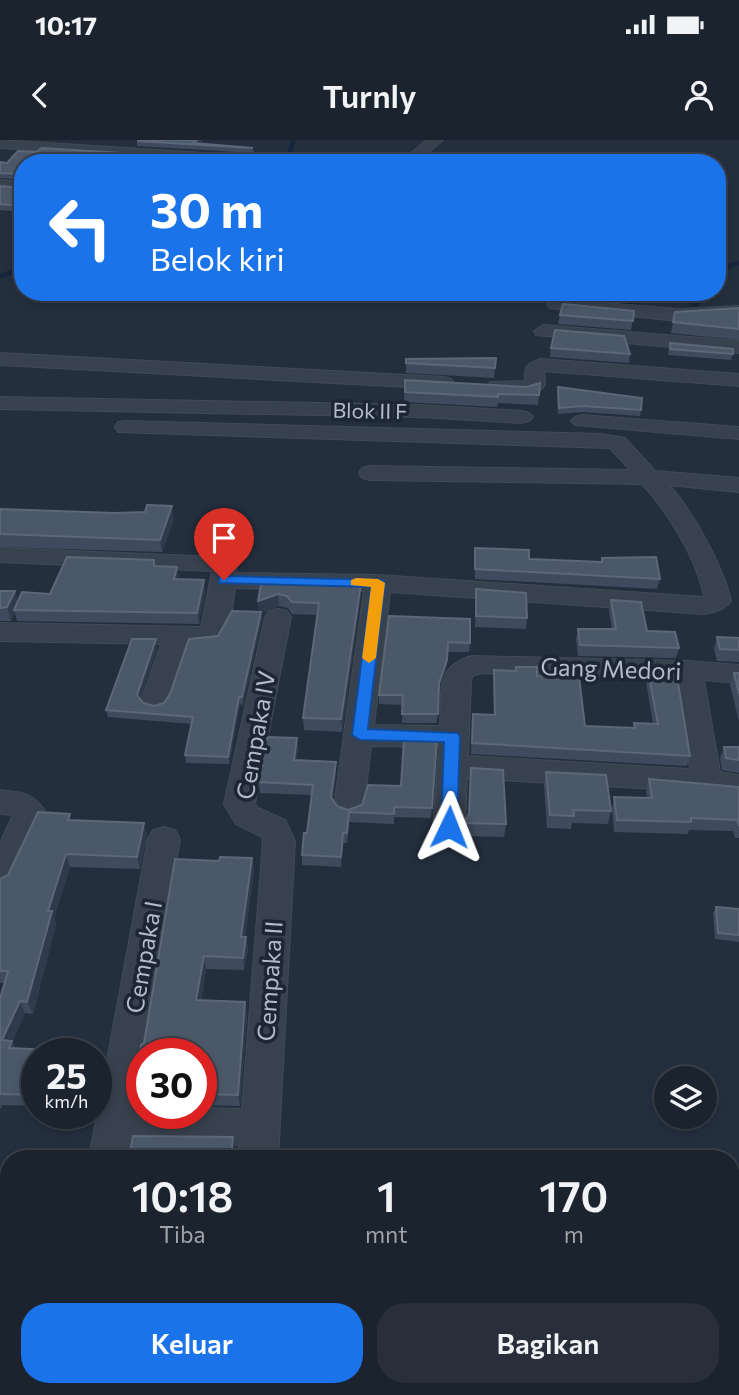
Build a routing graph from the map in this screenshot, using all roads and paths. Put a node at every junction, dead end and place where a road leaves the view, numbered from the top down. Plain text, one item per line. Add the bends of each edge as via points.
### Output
1 (52, 140) edge
2 (436, 140) edge
3 (0, 144) edge
4 (216, 145) edge
5 (231, 150) edge
6 (158, 154) edge
7 (418, 154) edge
8 (556, 304) dead end
9 (739, 313) edge
10 (543, 331) dead end
11 (657, 339) junction
12 (739, 346) edge
13 (0, 359) edge
14 (648, 371) junction
15 (739, 380) edge
16 (715, 398) dead end
17 (739, 400) edge
18 (0, 403) edge
19 (126, 427) dead end
20 (739, 433) edge
21 (370, 473) dead end
22 (651, 477) junction
23 (739, 485) edge
24 (0, 555) edge
25 (713, 577) junction
26 (224, 580) junction
27 (739, 580) edge
28 (378, 583) junction
29 (278, 617) dead end
30 (0, 632) edge
31 (177, 638) junction
32 (688, 670) junction
33 (739, 674) edge
34 (155, 701) dead end
35 (360, 735) junction
36 (452, 737) junction
37 (452, 766) junction
38 (707, 781) junction
39 (739, 786) edge
40 (0, 802) edge
41 (349, 806) edge
42 (449, 827) dead end
43 (278, 834) joint
44 (164, 839) dead end
45 (0, 878) edge
46 (111, 1142) edge
47 (258, 1143) edge

1 - 4 street
2 - 7 street
3 - 6 street
4 - 5 street
8 - 9 street via 669,314
10 - 11 street
11 - 12 street
11 - 14 street
13 - 14 street via 532,387 534,368 541,365
14 - 15 street
16 - 17 street
18 - 20 street, Blok II F via 418,411
19 - 22 street via 601,440 617,443
21 - 22 street
22 - 23 street
22 - 25 street via 683,520
24 - 26 street via 219,564 225,566
25 - 27 street
25 - 28 street via 718,601 704,606
26 - 28 street
26 - 31 street via 214,632 202,638
28 - 35 street
29 - 43 street, Cempaka IV via 239,804 242,813
30 - 31 street
31 - 34 street
32 - 33 street, Gang Medori
32 - 36 street, Gang Medori via 464,667 458,673
32 - 38 street
35 - 36 street
35 - 41 street
36 - 37 street
37 - 38 street
37 - 42 street
38 - 39 street
40 - 45 street via 19,803 30,812
43 - 47 street, Cempaka II
44 - 46 street, Cempaka I
46 - 47 street

